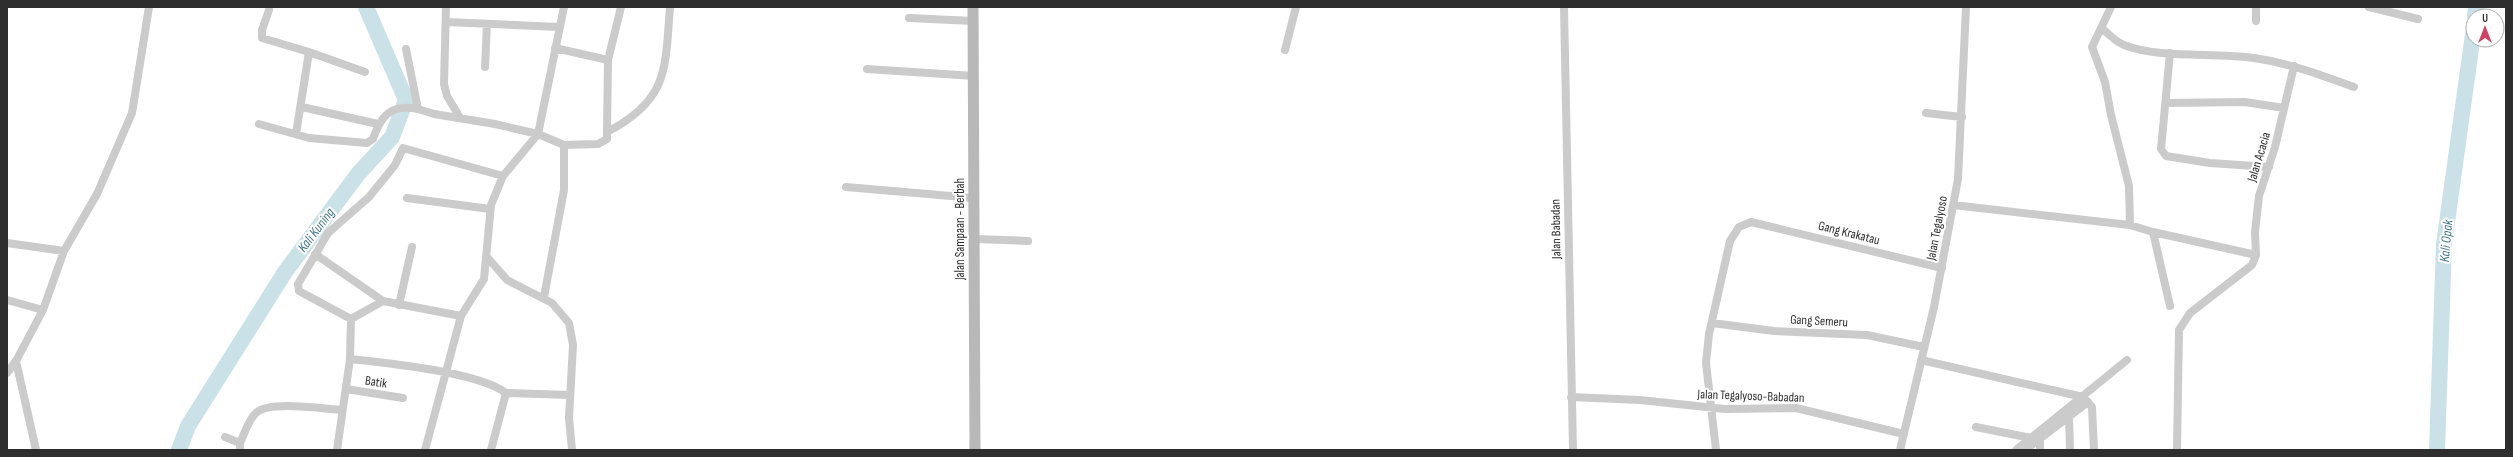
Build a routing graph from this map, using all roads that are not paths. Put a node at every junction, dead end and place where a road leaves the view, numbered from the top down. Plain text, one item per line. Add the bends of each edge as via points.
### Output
1 (149, 7) edge
2 (446, 7) edge
3 (564, 7) edge
4 (620, 7) edge
5 (670, 7) edge
6 (973, 7) edge
7 (1296, 7) edge
8 (1564, 7) edge
9 (1966, 7) edge
10 (2111, 7) edge
11 (2256, 7) edge
12 (2369, 7) edge
13 (269, 10) dead end
14 (909, 18) dead end
15 (2418, 19) dead end
16 (973, 21) junction
17 (2256, 21) dead end
18 (446, 22) junction
19 (487, 24) junction
20 (559, 27) junction
21 (2102, 28) junction
22 (555, 48) junction
23 (406, 49) dead end
24 (1285, 50) dead end
25 (309, 52) junction
26 (2170, 53) junction
27 (608, 60) junction
28 (2294, 66) junction
29 (485, 67) dead end
30 (867, 69) dead end
31 (365, 72) dead end
32 (974, 76) junction
33 (2354, 87) dead end
34 (2166, 103) junction
35 (302, 107) junction
36 (416, 108) junction
37 (2284, 108) junction
38 (1926, 112) dead end
39 (459, 116) junction
40 (1962, 117) junction
41 (259, 124) dead end
42 (378, 124) junction
43 (607, 132) junction
44 (296, 134) junction
45 (538, 134) junction
46 (564, 145) junction
47 (2269, 167) junction
48 (503, 176) junction
49 (846, 187) dead end
50 (407, 198) dead end
51 (974, 198) junction
52 (1953, 205) junction
53 (490, 209) junction
54 (2130, 225) junction
55 (2152, 232) junction
56 (976, 238) junction
57 (1028, 241) dead end
58 (7, 243) edge
59 (412, 247) dead end
60 (64, 251) junction
61 (314, 254) junction
62 (2256, 255) junction
63 (487, 257) junction
64 (1942, 268) junction
65 (544, 297) junction
66 (7, 300) edge
67 (383, 301) junction
68 (399, 305) junction
69 (2170, 306) dead end
70 (43, 310) junction
71 (461, 316) junction
72 (351, 319) junction
73 (1712, 323) junction
74 (1924, 347) junction
75 (350, 359) junction
76 (1921, 360) junction
77 (2127, 360) dead end
78 (16, 361) junction
79 (7, 373) edge
80 (444, 373) junction
81 (346, 389) junction
82 (506, 393) junction
83 (570, 395) junction
84 (1571, 397) junction
85 (403, 398) dead end
86 (2086, 399) junction
87 (1709, 408) junction
88 (341, 410) junction
89 (2069, 417) junction
90 (1976, 427) dead end
91 (1904, 434) junction
92 (225, 437) dead end
93 (2031, 438) junction
94 (2040, 438) junction
95 (240, 447) edge
96 (36, 450) edge
97 (337, 450) edge
98 (425, 450) edge
99 (491, 450) edge
100 (572, 450) edge
101 (975, 450) edge
102 (1573, 450) edge
103 (1716, 450) edge
104 (1900, 450) edge
105 (2016, 450) edge
106 (2025, 450) edge
107 (2040, 450) edge
108 (2070, 450) edge
109 (2094, 450) edge
110 (2177, 450) edge

1 - 60 street via 132,112 97,194
2 - 18 street
3 - 20 street
4 - 27 street
5 - 43 street via 665,68 658,88 639,112
6 - 16 main road, Jalan Sampaan - Berbah
7 - 24 street
8 - 84 street, Jalan Babadan
9 - 40 street, Jalan Tegalyoso
10 - 21 street
11 - 17 street
12 - 15 street
13 - 25 street via 262,38
14 - 16 street
16 - 32 main road, Jalan Sampaan - Berbah
18 - 19 street
18 - 39 street via 445,90
19 - 20 street
19 - 29 street
20 - 22 street
21 - 26 street via 2122,44 2143,51
21 - 54 street via 2092,47 2105,82 2129,186
22 - 27 street
22 - 45 street
23 - 36 street
25 - 31 street
25 - 35 street
26 - 28 street via 2253,57
26 - 34 street
27 - 43 street
28 - 33 street
28 - 37 street, Jalan Acacia
30 - 32 street
32 - 51 main road, Jalan Sampaan - Berbah
34 - 37 street via 2245,102
34 - 47 street via 2161,149 2166,156 2213,164
35 - 42 street
35 - 44 street
36 - 39 street via 441,115
36 - 42 street via 398,108 388,112
37 - 47 street, Jalan Acacia
38 - 40 street
39 - 45 street
40 - 52 street, Jalan Tegalyoso via 1958,179
41 - 44 street
42 - 44 street via 373,139 367,143 309,138
43 - 46 street via 607,139 598,144
45 - 46 street
45 - 48 street
46 - 65 street via 564,190
47 - 62 street, Jalan Acacia via 2259,196 2255,232
48 - 53 street
48 - 61 street via 404,148 388,174 369,196 328,233
49 - 51 street
50 - 53 street
51 - 56 main road, Jalan Sampaan - Berbah
52 - 54 street
52 - 64 street, Jalan Tegalyoso
53 - 63 street
54 - 55 street
55 - 62 street
55 - 69 street
56 - 57 street
56 - 101 main road, Jalan Sampaan - Berbah
58 - 60 street
59 - 68 street
60 - 70 street
61 - 67 street
61 - 72 street via 298,284 300,291
62 - 110 street via 2246,271 2190,313 2179,330
63 - 65 street via 507,280
63 - 71 street via 484,279
64 - 73 street, Gang Krakatau via 1751,222 1739,227 1730,241
64 - 74 street, Jalan Tegalyoso
65 - 83 street via 552,302 569,323 573,356
66 - 70 street
67 - 68 street
67 - 72 street
68 - 71 street
70 - 78 street
71 - 80 street
72 - 75 street
73 - 74 street, Gang Semeru via 1774,331 1867,335
73 - 87 street via 1706,363
74 - 76 street, Jalan Tegalyoso
75 - 80 street
75 - 81 street
76 - 86 street
76 - 91 street, Jalan Tegalyoso
77 - 86 street
78 - 79 street
78 - 96 street
80 - 82 street via 498,387
80 - 98 street
81 - 85 street, Batik
81 - 88 street
82 - 83 street
82 - 99 street
83 - 100 street
84 - 87 street, Jalan Tegalyoso-Babadan via 1640,400
84 - 102 street, Jalan Babadan
86 - 89 street
86 - 93 street
86 - 109 street via 2093,414
87 - 91 street, Jalan Tegalyoso-Babadan via 1796,408
87 - 103 street
88 - 95 street via 264,408 252,418
88 - 97 street
89 - 94 street
89 - 108 street
90 - 93 street
91 - 104 street, Jalan Tegalyoso
92 - 95 street
93 - 105 street
94 - 106 street
94 - 107 street

